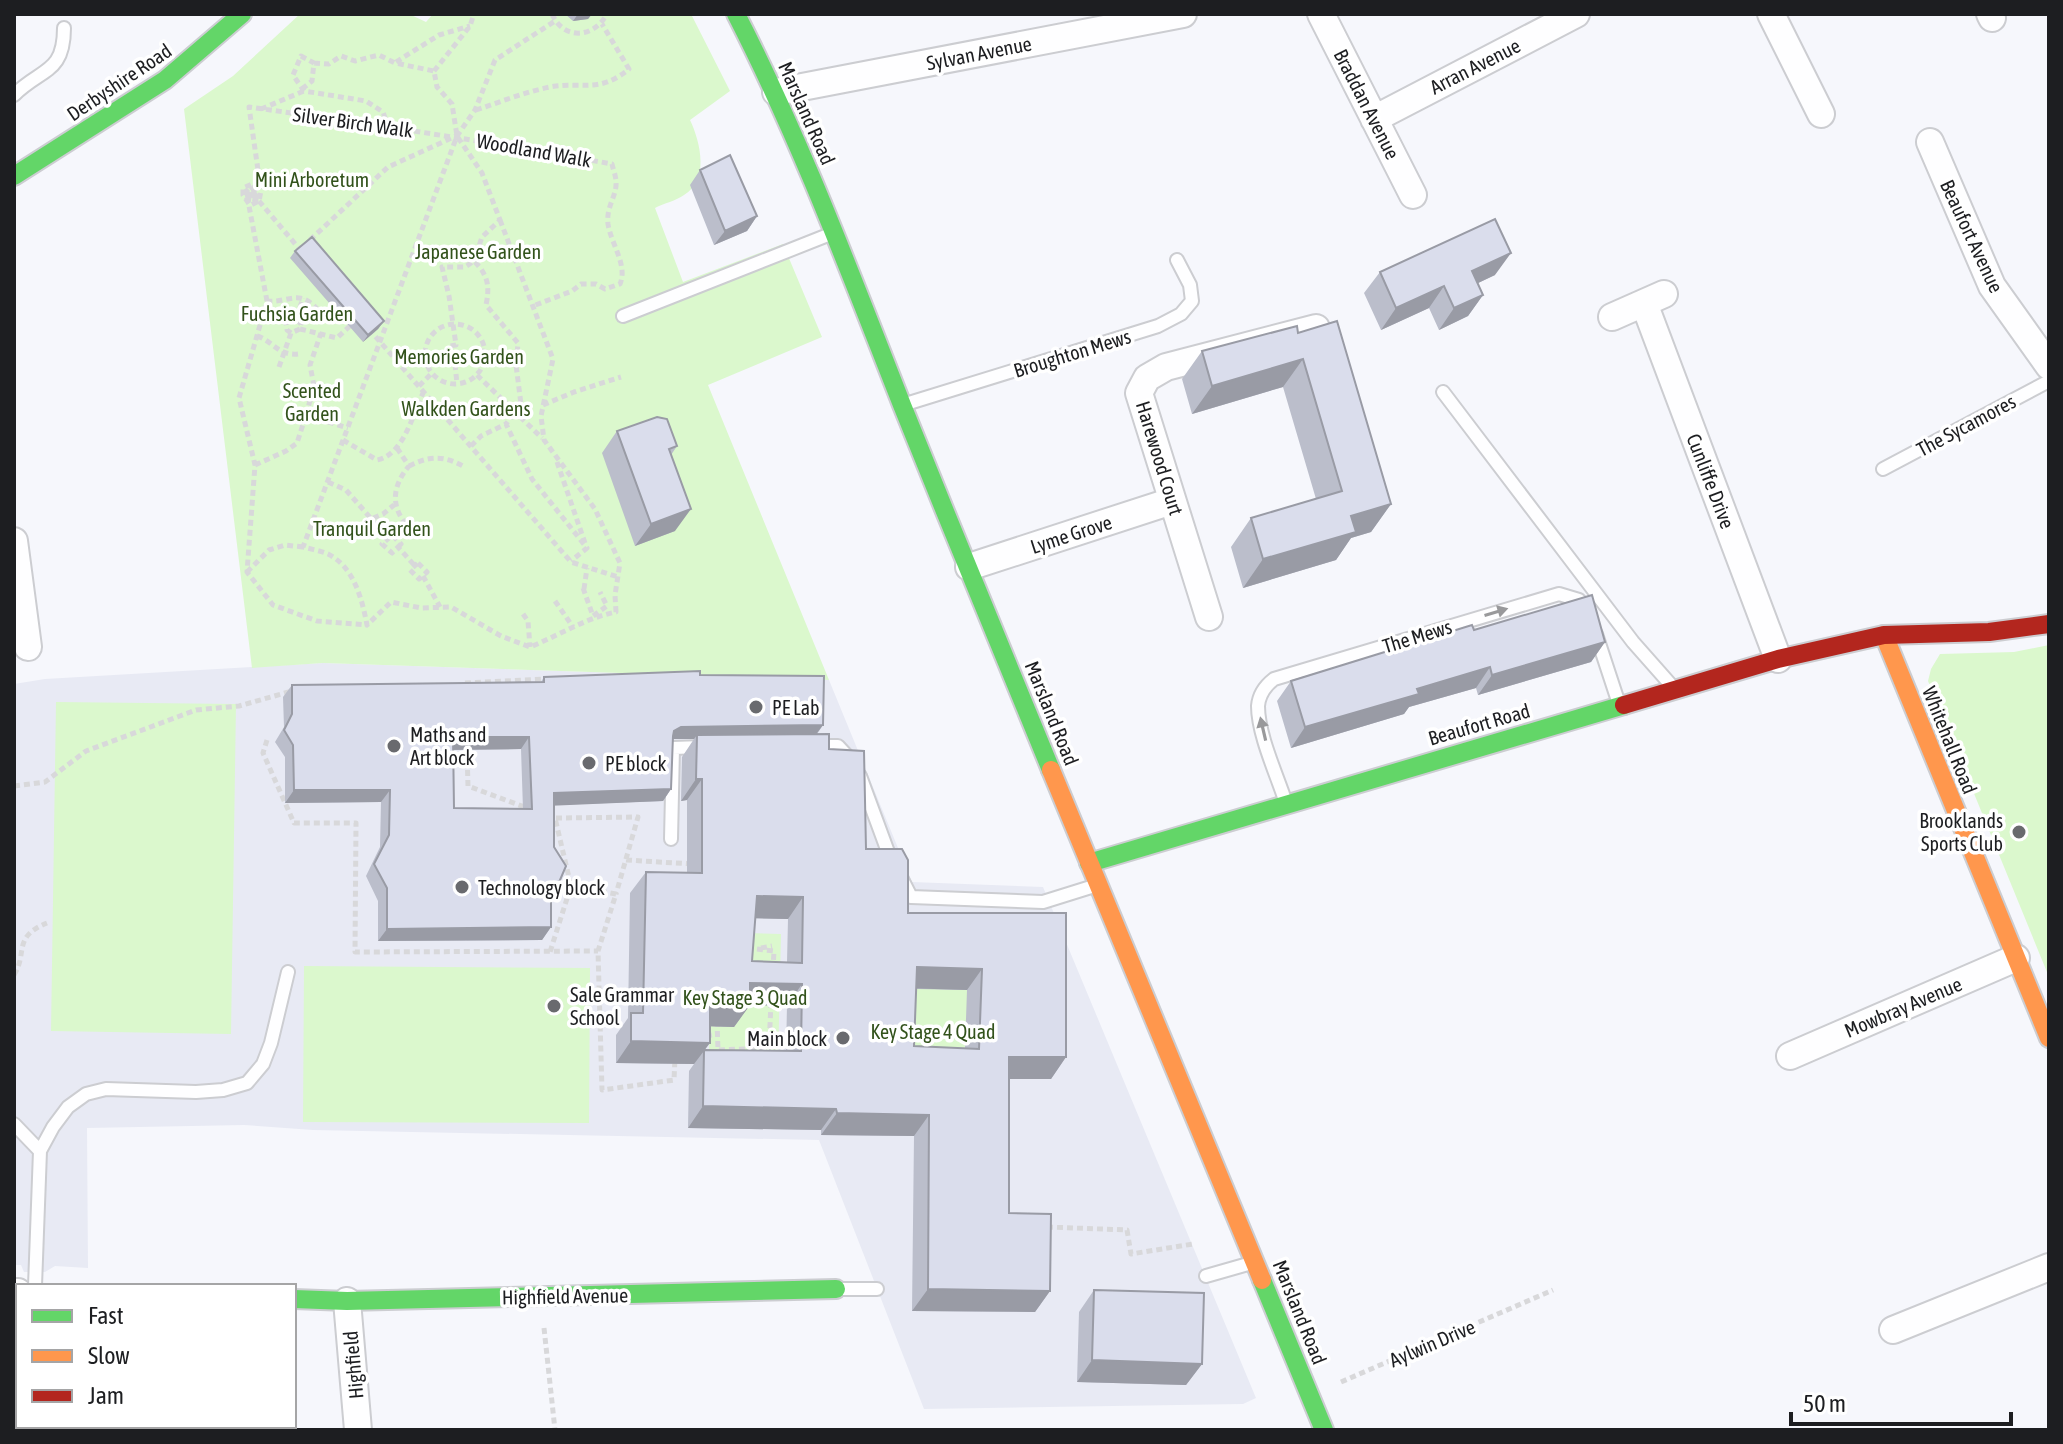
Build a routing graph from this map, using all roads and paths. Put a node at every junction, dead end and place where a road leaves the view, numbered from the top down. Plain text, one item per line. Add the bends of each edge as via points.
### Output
1 (242, 14) edge
2 (474, 14) edge
3 (552, 14) edge
4 (607, 14) edge
5 (736, 14) edge
6 (1183, 14) edge
7 (1321, 14) edge
8 (1576, 14) edge
9 (1771, 14) edge
10 (555, 21) junction
11 (220, 23) edge
12 (602, 24) junction
13 (470, 26) junction
14 (64, 28) dead end
15 (314, 63) junction
16 (395, 63) junction
17 (434, 71) junction
18 (303, 90) junction
19 (776, 92) junction
20 (14, 95) edge
21 (261, 109) junction
22 (475, 110) junction
23 (1821, 114) dead end
24 (1374, 119) junction
25 (389, 129) junction
26 (457, 136) junction
27 (1930, 142) dead end
28 (14, 176) edge
29 (1413, 195) dead end
30 (252, 196) dead end
31 (259, 201) junction
32 (500, 220) junction
33 (835, 232) junction
34 (299, 249) junction
35 (308, 259) edge
36 (1177, 260) dead end
37 (474, 261) junction
38 (303, 298) junction
39 (267, 301) junction
40 (533, 306) junction
41 (318, 310) dead end
42 (623, 316) dead end
43 (1612, 317) dead end
44 (296, 319) junction
45 (453, 323) junction
46 (1316, 328) edge
47 (300, 329) junction
48 (291, 333) junction
49 (321, 333) junction
50 (257, 336) junction
51 (380, 342) junction
52 (456, 345) junction
53 (485, 351) junction
54 (284, 353) junction
55 (464, 353) junction
56 (298, 354) dead end
57 (445, 354) junction
58 (425, 355) junction
59 (455, 364) junction
60 (2049, 366) edge
61 (279, 367) dead end
62 (432, 373) junction
63 (477, 375) junction
64 (621, 377) dead end
65 (2049, 381) edge
66 (457, 384) junction
67 (421, 389) junction
68 (1443, 392) dead end
69 (543, 405) junction
70 (902, 405) junction
71 (515, 412) junction
72 (306, 415) junction
73 (506, 424) junction
74 (348, 428) junction
75 (343, 440) junction
76 (544, 440) junction
77 (471, 446) junction
78 (397, 448) junction
79 (556, 457) junction
80 (255, 465) junction
81 (409, 466) junction
82 (463, 466) dead end
83 (1883, 469) dead end
84 (328, 482) junction
85 (1172, 501) junction
86 (394, 504) junction
87 (370, 520) junction
88 (406, 524) dead end
89 (353, 539) dead end
90 (14, 541) edge
91 (303, 547) junction
92 (587, 548) junction
93 (571, 562) junction
94 (587, 567) junction
95 (969, 567) junction
96 (247, 572) junction
97 (618, 577) junction
98 (600, 592) dead end
99 (555, 601) dead end
100 (440, 607) junction
101 (523, 614) dead end
102 (593, 616) junction
103 (1209, 617) dead end
104 (2049, 624) edge
105 (367, 625) junction
106 (573, 627) junction
107 (1884, 635) junction
108 (21, 646) edge
109 (530, 647) junction
110 (1778, 659) junction
111 (559, 678) edge
112 (452, 683) edge
113 (1676, 690) junction
114 (300, 691) edge
115 (1620, 706) junction
116 (267, 740) dead end
117 (793, 746) edge
118 (718, 747) edge
119 (467, 750) edge
120 (14, 786) edge
121 (1286, 803) junction
122 (555, 818) junction
123 (671, 839) dead end
124 (626, 860) junction
125 (1089, 863) junction
126 (696, 865) dead end
127 (1098, 884) junction
128 (571, 886) junction
129 (616, 894) junction
130 (47, 923) dead end
131 (772, 946) dead end
132 (747, 949) edge
133 (757, 949) junction
134 (598, 951) junction
135 (550, 952) junction
136 (2016, 958) junction
137 (288, 972) dead end
138 (14, 975) edge
139 (772, 979) edge
140 (772, 993) edge
141 (717, 1019) edge
142 (718, 1034) junction
143 (704, 1036) edge
144 (2049, 1038) edge
145 (676, 1054) edge
146 (1790, 1056) dead end
147 (14, 1124) edge
148 (40, 1151) junction
149 (1036, 1226) edge
150 (1193, 1244) dead end
151 (1255, 1262) junction
152 (2049, 1267) edge
153 (1206, 1276) dead end
154 (35, 1284) edge
155 (836, 1289) joint
156 (877, 1289) dead end
157 (1553, 1290) dead end
158 (541, 1296) junction
159 (296, 1299) edge
160 (347, 1301) junction
161 (1893, 1330) dead end
162 (1310, 1395) junction
163 (358, 1430) edge
164 (555, 1430) edge
165 (1324, 1430) edge

1 - 11 street, Derbyshire Road
2 - 13 path
3 - 10 path
4 - 12 path
5 - 19 street, Marsland Road
6 - 19 street, Sylvan Avenue
7 - 24 street, Braddan Avenue
8 - 24 street, Arran Avenue
9 - 23 street
10 - 12 path via 578,34
10 - 22 path via 495,60
11 - 28 street, Derbyshire Road via 165,80
12 - 22 path via 629,69 618,78 587,87 552,87
13 - 16 path via 439,35
13 - 17 path
14 - 20 lane via 59,59
15 - 16 path via 379,55
15 - 18 path via 312,81
15 - 18 path via 301,56 293,75
16 - 17 path
17 - 26 path via 437,87 452,104
18 - 21 path
18 - 25 path via 366,101 383,112
19 - 33 street, Marsland Road
21 - 25 path, Silver Birch Walk
21 - 31 path, Silver Birch Walk via 249,107
22 - 26 path
24 - 29 street, Braddan Avenue
25 - 26 path, Silver Birch Walk
26 - 32 path via 482,173
26 - 34 path via 388,167
26 - 40 path, Woodland Walk via 612,164 616,184 607,208 608,226 623,277 620,284 605,289 587,283
26 - 51 path
27 - 60 street, Beaufort Avenue via 1992,286
30 - 31 path via 251,191 256,195 259,192 252,184 243,188 243,195 249,204 256,200 247,199 245,192 251,187 257,192 252,189 247,194 248,198 254,199 255,197
31 - 34 path
31 - 39 path via 249,206
32 - 37 path via 482,237
32 - 40 path
33 - 42 lane
33 - 70 street, Marsland Road
34 - 35 path
36 - 70 lane, Broughton Mews via 1192,301 1181,314 1158,326
37 - 45 path via 465,267 442,267
37 - 71 path via 490,289 486,305 518,343 521,404
38 - 39 path
38 - 41 path
38 - 44 path
39 - 50 path
40 - 69 path via 553,359
43 - 110 street, Cunliffe Drive via 1654,298
44 - 47 path
44 - 48 path via 286,323
45 - 52 path
45 - 53 path via 475,331
45 - 58 path via 433,333
46 - 85 street, Harewood Court via 1166,367 1147,378 1139,393
47 - 48 path
47 - 49 path
48 - 54 path
49 - 51 path via 337,338 360,319
49 - 72 path via 310,365 314,386
50 - 54 path
50 - 80 path via 239,398
51 - 67 path
51 - 74 path
52 - 55 path
52 - 57 path
53 - 55 path
53 - 63 path
54 - 56 path
54 - 61 path
55 - 59 path
57 - 58 path
57 - 59 path
58 - 62 path
59 - 66 path
62 - 66 path
62 - 67 path
63 - 66 path
63 - 71 path
64 - 69 path
65 - 83 lane, The Sycamores
67 - 77 path
67 - 78 path
68 - 113 lane via 1633,642
69 - 76 path
70 - 95 street, Marsland Road
71 - 73 path
71 - 76 path
72 - 74 path
72 - 80 path via 297,443
73 - 77 path
73 - 92 path via 532,479
74 - 75 path
75 - 78 path via 377,460
75 - 84 path
76 - 79 path
77 - 93 path
78 - 81 path
79 - 92 path
79 - 97 path via 595,509 620,563
80 - 96 path
81 - 82 path via 437,457
81 - 86 path
84 - 87 path via 346,490
84 - 91 path
85 - 95 street, Lyme Grove
85 - 103 street, Harewood Court
86 - 87 path
86 - 88 path
87 - 89 path
87 - 100 path via 389,539 382,544 392,553 398,547 427,572 423,576
90 - 108 street
91 - 96 path via 269,550
91 - 105 path via 330,555 351,577 362,596
92 - 93 path
93 - 94 path
94 - 97 path
94 - 102 path via 583,588
95 - 125 street, Marsland Road
96 - 105 path via 273,605 317,621
97 - 102 path via 616,612
98 - 102 path via 607,606
99 - 106 path
100 - 105 path via 391,602
100 - 109 path via 451,607
101 - 109 path
102 - 106 path
104 - 107 street
106 - 109 path
107 - 110 street, Beaufort Road
107 - 136 street, Whitehall Road
110 - 113 street, Beaufort Road
111 - 112 path
113 - 115 street, Beaufort Road
114 - 120 path via 196,710 86,751 45,782
115 - 121 street, Beaufort Road
121 -> 115 lane, The Mews via 1264,735 1258,705 1263,688 1274,679 1529,602 1559,594 1579,600 1589,612
116 - 135 path via 263,753 294,823 356,823 355,952
117 - 127 lane via 838,746 856,765 911,897 1043,902
118 - 123 lane via 673,748
119 - 122 path via 468,786
121 - 125 street, Beaufort Road
122 - 124 path via 638,817
122 - 128 path
124 - 126 path
124 - 129 path
125 - 127 street, Marsland Road
127 - 151 street, Marsland Road
128 - 129 path
128 - 135 path
129 - 134 path
130 - 138 path via 34,929 20,948
131 - 133 path
132 - 133 path
133 - 139 path via 774,951
134 - 135 path
134 - 145 path via 602,1090 674,1080
136 - 144 street, Whitehall Road
136 - 146 street, Mowbray Avenue
137 - 148 lane via 271,1043 247,1083 223,1090 106,1089 86,1094 68,1107
140 - 142 path via 769,1048 718,1050
141 - 142 path
142 - 143 path
147 - 148 lane
148 - 154 lane
149 - 150 path via 1127,1230 1131,1254
151 - 153 lane
151 - 162 street, Marsland Road
152 - 161 street
155 - 156 lane
155 - 158 street, Highfield Avenue
157 - 162 path, Aylwin Drive
158 - 160 street, Highfield Avenue
158 - 164 path
159 - 160 street, Highfield Avenue
160 - 163 street, Highfield
162 - 165 street, Marsland Road

